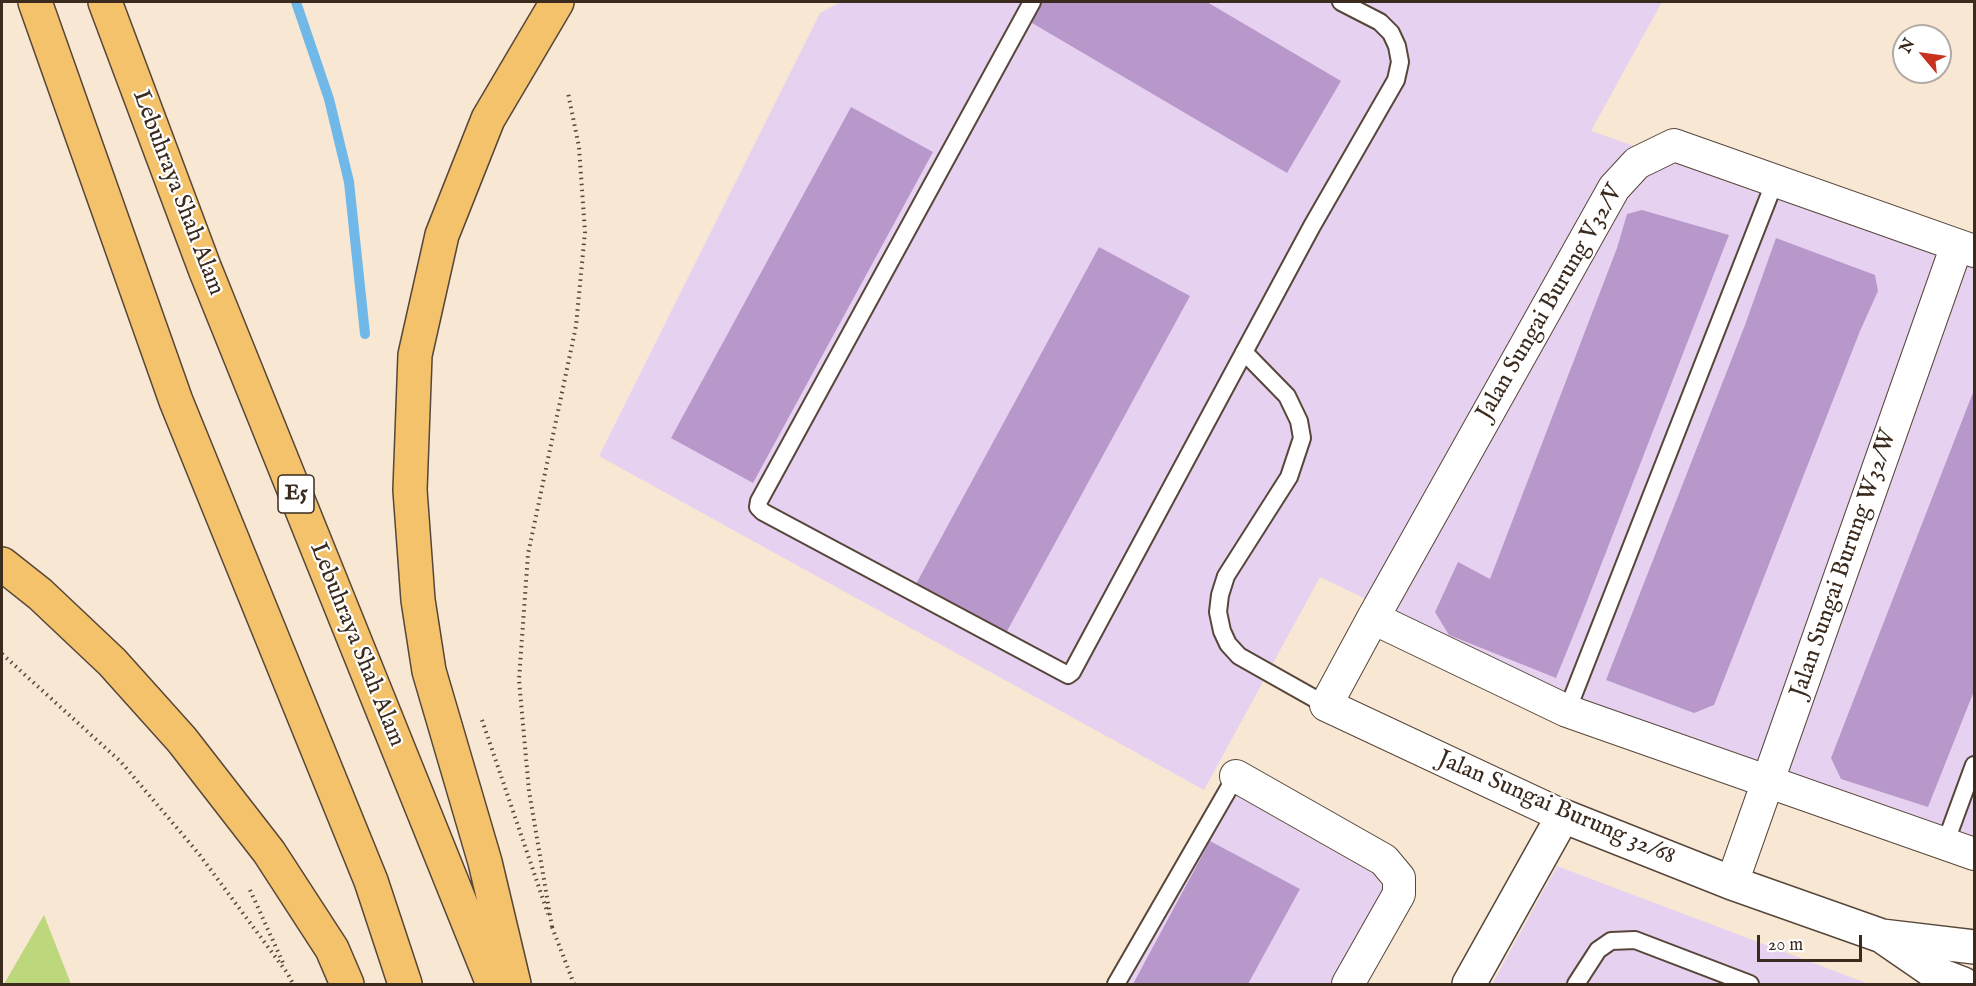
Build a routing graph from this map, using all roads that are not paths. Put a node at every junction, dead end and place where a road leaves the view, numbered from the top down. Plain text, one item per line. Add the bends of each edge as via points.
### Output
1 (35, 2) edge
2 (105, 2) edge
3 (557, 2) edge
4 (1032, 2) edge
5 (1341, 2) edge
6 (1775, 181) junction
7 (1966, 248) edge
8 (1244, 352) junction
9 (2, 564) edge
10 (1373, 618) junction
11 (1326, 705) junction
12 (1568, 711) junction
13 (1974, 765) edge
14 (1236, 776) joint
15 (1768, 782) junction
16 (1563, 816) junction
17 (1945, 844) junction
18 (1974, 854) edge
19 (1732, 883) junction
20 (1882, 936) junction
21 (1974, 947) edge
22 (347, 984) edge
23 (405, 984) edge
24 (493, 984) edge
25 (514, 984) edge
26 (1116, 984) edge
27 (1348, 984) edge
28 (1469, 984) edge
29 (1576, 984) edge
30 (1750, 984) edge
31 (1963, 984) edge

1 - 23 highway via 176,401 371,881
2 - 24 highway, Lebuhraya Shah Alam / E5 via 205,269
3 - 25 highway via 488,119 442,235 415,355 410,490 418,600 429,671 485,862
4 - 8 lane via 758,507 1068,675
5 - 8 lane via 1380,22 1391,33 1400,62 1396,80
6 - 7 street, Jalan Sungai Burung V32/V
6 - 10 street, Jalan Sungai Burung V32/V via 1674,145 1637,163 1614,188
6 - 12 lane
7 - 15 street, Jalan Sungai Burung W32/W
8 - 11 lane via 1287,396 1302,438 1288,477 1226,576 1218,612 1222,631 1239,656
9 - 22 highway via 112,662 182,740 269,852 332,949
10 - 11 street
10 - 12 street
11 - 16 street, Jalan Sungai Burung 32/68
12 - 15 street
13 - 17 lane
14 - 26 lane
14 - 27 street via 1384,860 1399,878 1399,894
15 - 17 street
15 - 19 street, Jalan Sungai Burung W32/W
16 - 19 street, Jalan Sungai Burung 32/68
16 - 28 street
17 - 18 street
19 - 20 street, Jalan Sungai Burung 32/68
20 - 21 street, Jalan Sungai Burung 32/68
20 - 31 street, Jalan Sungai Burung 32/68 via 1937,974
29 - 30 lane via 1598,950 1611,941 1635,940

